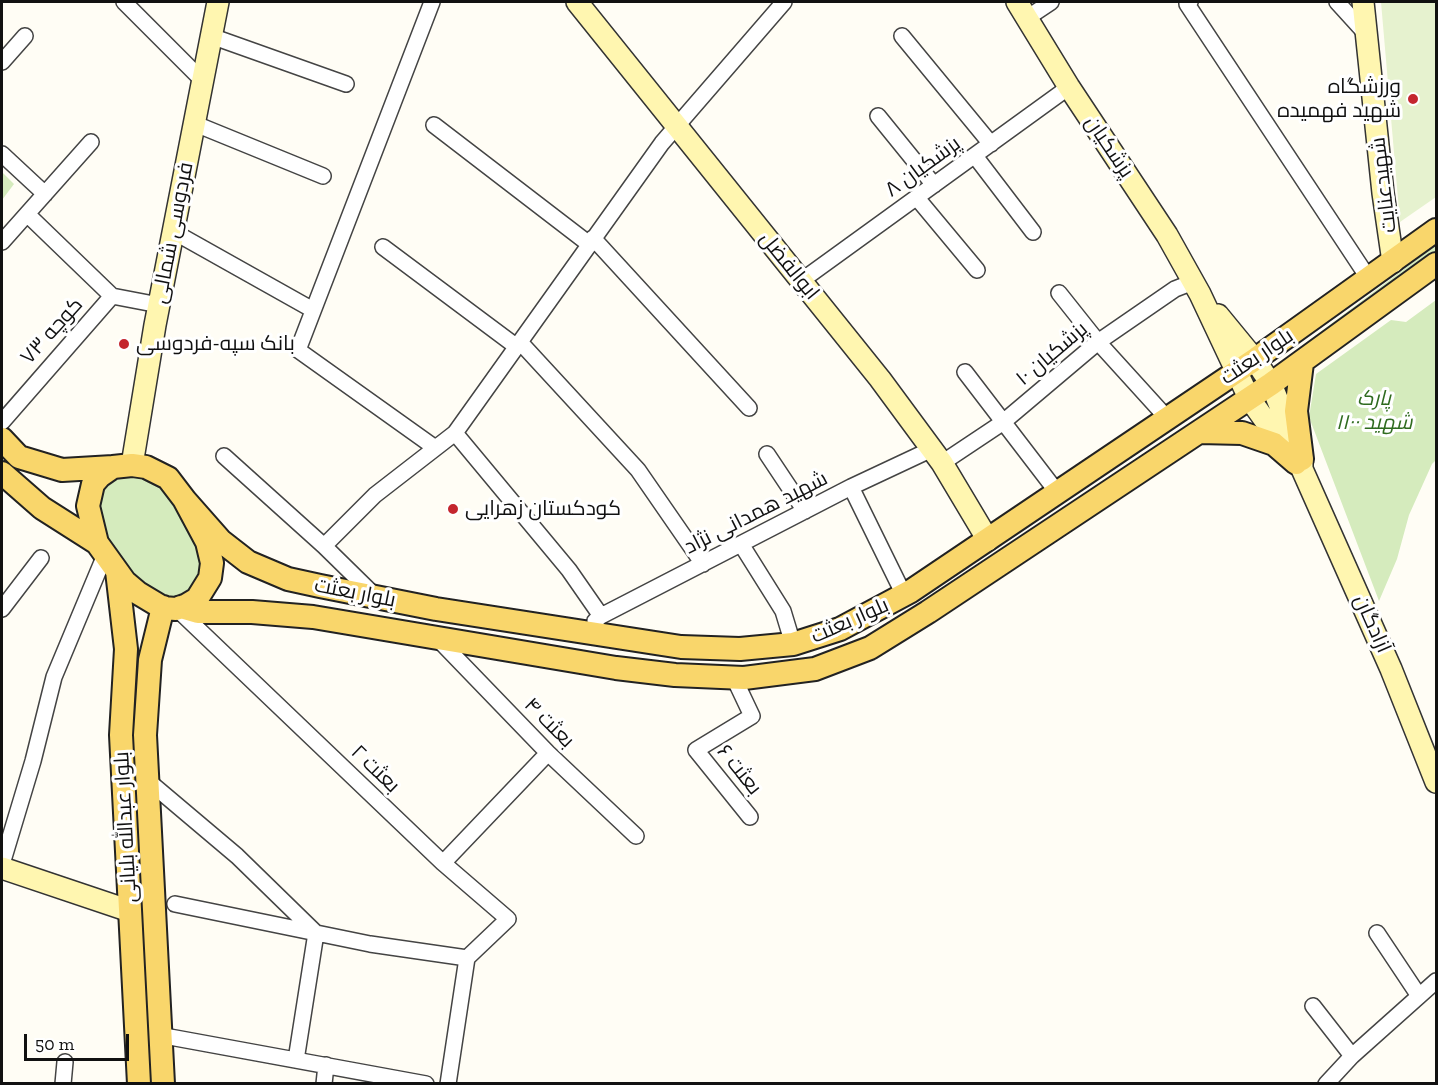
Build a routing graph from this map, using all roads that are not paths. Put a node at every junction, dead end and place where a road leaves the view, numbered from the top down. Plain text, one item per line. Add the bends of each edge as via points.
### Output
1 (124, 2) edge
2 (218, 2) edge
3 (432, 2) edge
4 (577, 2) edge
5 (784, 2) edge
6 (1051, 2) edge
7 (1190, 2) edge
8 (1337, 2) edge
9 (1363, 2) edge
10 (1022, 10) edge
11 (25, 36) dead end
12 (211, 36) junction
13 (902, 36) dead end
14 (1368, 37) junction
15 (2, 62) edge
16 (202, 80) junction
17 (346, 84) dead end
18 (1069, 87) junction
19 (879, 116) dead end
20 (194, 123) junction
21 (434, 125) dead end
22 (678, 127) junction
23 (91, 142) dead end
24 (991, 144) junction
25 (2, 154) edge
26 (975, 156) junction
27 (323, 176) dead end
28 (934, 185) junction
29 (45, 194) junction
30 (917, 198) junction
31 (27, 214) junction
32 (1437, 230) edge
33 (174, 232) junction
34 (1033, 232) dead end
35 (591, 241) junction
36 (2, 242) edge
37 (383, 247) dead end
38 (1393, 262) junction
39 (1437, 264) edge
40 (977, 270) dead end
41 (1369, 279) junction
42 (801, 281) junction
43 (1196, 288) junction
44 (1059, 293) dead end
45 (112, 296) junction
46 (159, 305) junction
47 (313, 310) junction
48 (1098, 342) junction
49 (519, 345) junction
50 (1302, 363) junction
51 (1245, 366) junction
52 (965, 372) dead end
53 (1271, 384) junction
54 (1249, 398) junction
55 (749, 408) dead end
56 (1167, 418) junction
57 (2, 422) edge
58 (1002, 423) junction
59 (1199, 432) junction
60 (455, 433) junction
61 (2, 439) edge
62 (434, 447) junction
63 (767, 454) dead end
64 (224, 456) dead end
65 (937, 456) junction
66 (20, 457) junction
67 (1300, 464) junction
68 (122, 466) junction
69 (3, 475) edge
70 (851, 487) junction
71 (1058, 492) junction
72 (184, 499) junction
73 (805, 511) junction
74 (988, 540) junction
75 (741, 544) junction
76 (324, 546) junction
77 (106, 556) junction
78 (41, 558) dead end
79 (703, 564) junction
80 (904, 596) junction
81 (377, 598) junction
82 (3, 605) edge
83 (173, 607) junction
84 (601, 616) junction
85 (584, 632) junction
86 (436, 638) junction
87 (793, 644) junction
88 (734, 678) junction
89 (548, 753) junction
90 (147, 780) junction
91 (1437, 782) edge
92 (750, 817) dead end
93 (636, 836) dead end
94 (443, 863) junction
95 (2, 866) edge
96 (175, 904) dead end
97 (130, 911) junction
98 (316, 933) junction
99 (1377, 933) dead end
100 (467, 958) junction
101 (1437, 981) edge
102 (1419, 996) junction
103 (1312, 1006) dead end
104 (159, 1035) junction
105 (1352, 1056) junction
106 (296, 1060) junction
107 (65, 1062) dead end
108 (326, 1065) junction
109 (63, 1083) edge
110 (139, 1083) edge
111 (163, 1083) edge
112 (324, 1083) edge
113 (426, 1083) edge
114 (448, 1083) edge
115 (1326, 1083) edge

1 - 16 street
2 - 12 street, فردوسی شمالی
3 - 47 street
4 - 22 street, ابوالفضل
5 - 22 street
6 - 10 street
7 - 41 street via 1187,4
8 - 14 street
9 - 14 street, شهیدعنایت
10 - 18 street, پزشکیان
11 - 15 street
12 - 16 street, فردوسی شمالی
12 - 17 street
13 - 24 street
14 - 38 street, شهیدعنایت
16 - 20 street, فردوسی شمالی
18 - 24 street, پزشکیان ۸
18 - 43 street, پزشکیان via 1167,235
19 - 28 street
20 - 27 street
20 - 33 street, فردوسی شمالی
21 - 35 street
22 - 35 street via 662,143
22 - 42 street, ابوالفضل
23 - 29 street
24 - 26 street, پزشکیان ۸
25 - 29 street
26 - 28 street, پزشکیان ۸
26 - 34 street
28 - 30 street, پزشکیان ۸
29 - 31 street
30 - 40 street
30 - 42 street, پزشکیان ۸
31 - 36 street
31 - 45 street
32 - 38 main road, بلوار بعثت
33 - 46 street, فردوسی شمالی
33 - 47 street
35 - 49 street
35 - 55 street
37 - 49 street
38 - 41 main road, بلوار بعثت
39 - 50 main road, بلوار بعثت
41 - 51 main road, بلوار بعثت
42 - 65 street, ابوالفضل
43 - 48 street, پزشکیان ۱۰ via 1175,289
43 - 51 street, پزشکیان
44 - 48 street
45 - 46 street
45 - 57 street, کوچه ۷۳
46 - 68 street, فردوسی شمالی
47 - 62 street via 298,350
48 - 56 street
48 - 58 street, پزشکیان ۱۰
49 - 60 street
49 - 79 street via 638,470
50 - 53 main road, بلوار بعثت
50 - 67 main road via 1296,411
51 - 53 street, پزشکیان
51 - 54 street, پزشکیان
51 - 56 main road, بلوار بعثت
52 - 58 street
53 - 54 main road, بلوار بعثت
53 - 67 street, پزشکیان
54 - 59 main road, بلوار بعثت
54 - 67 street, پزشکیان
56 - 71 main road, بلوار بعثت
58 - 65 street, پزشکیان ۱۰
58 - 71 street
59 - 67 main road via 1242,433 1274,444
59 - 88 main road, بلوار بعثت via 886,639 843,660 807,671
60 - 62 street
60 - 84 street via 569,570
61 - 66 main road
62 - 76 street via 375,495
63 - 73 street
64 - 76 street
65 - 70 street, شهید همدانی نژاد
65 - 74 street, ابوالفضل
66 - 68 main road via 62,470
66 - 69 main road via 20,471 11,477
67 - 91 street, آزادگان
68 - 72 main road via 159,473 168,478
68 - 77 main road via 100,476 90,494 89,513
69 - 77 main road
70 - 73 street, شهید همدانی نژاد
70 - 80 street
71 - 74 main road, بلوار بعثت
72 - 81 main road, بلوار بعثت via 221,541 248,562 288,579
72 - 83 main road via 207,542 212,563 210,578 197,599
73 - 75 street, شهید همدانی نژاد
74 - 80 main road, بلوار بعثت
75 - 79 street, شهید همدانی نژاد
75 - 87 street via 783,611
76 - 81 street
77 - 83 main road via 132,589
77 - 95 street via 54,677
77 - 97 main road, بلوار عبدالله بلیانی via 126,649 121,735
78 - 82 street
79 - 84 street, شهید همدانی نژاد
80 - 87 main road, بلوار بعثت via 840,629
81 - 85 main road, بلوار بعثت
83 - 86 main road, بلوار بعثت via 198,612 292,614
83 - 90 main road, بلوار عبدالله بلیانی via 150,660
83 - 94 street, بعثت ۲
84 - 85 street, شهید همدانی نژاد
85 - 87 main road, بلوار بعثت via 711,649
86 - 88 main road, بلوار بعثت via 616,668
86 - 89 street, بعثت ۴
88 - 92 street, بعثت ۶ via 752,716 696,750
89 - 93 street, بعثت ۴
89 - 94 street
90 - 98 street via 237,856
90 - 104 main road, بلوار عبدالله بلیانی
94 - 100 street, بعثت ۲ via 508,919
95 - 97 street
96 - 98 street
97 - 110 main road, بلوار عبدالله بلیانی
98 - 100 street
98 - 106 street
99 - 102 street
100 - 114 street
101 - 102 street
102 - 105 street
103 - 105 street
104 - 106 street
104 - 111 main road, بلوار عبدالله بلیانی
105 - 115 street
106 - 108 street
107 - 109 street
108 - 112 street
108 - 113 street

